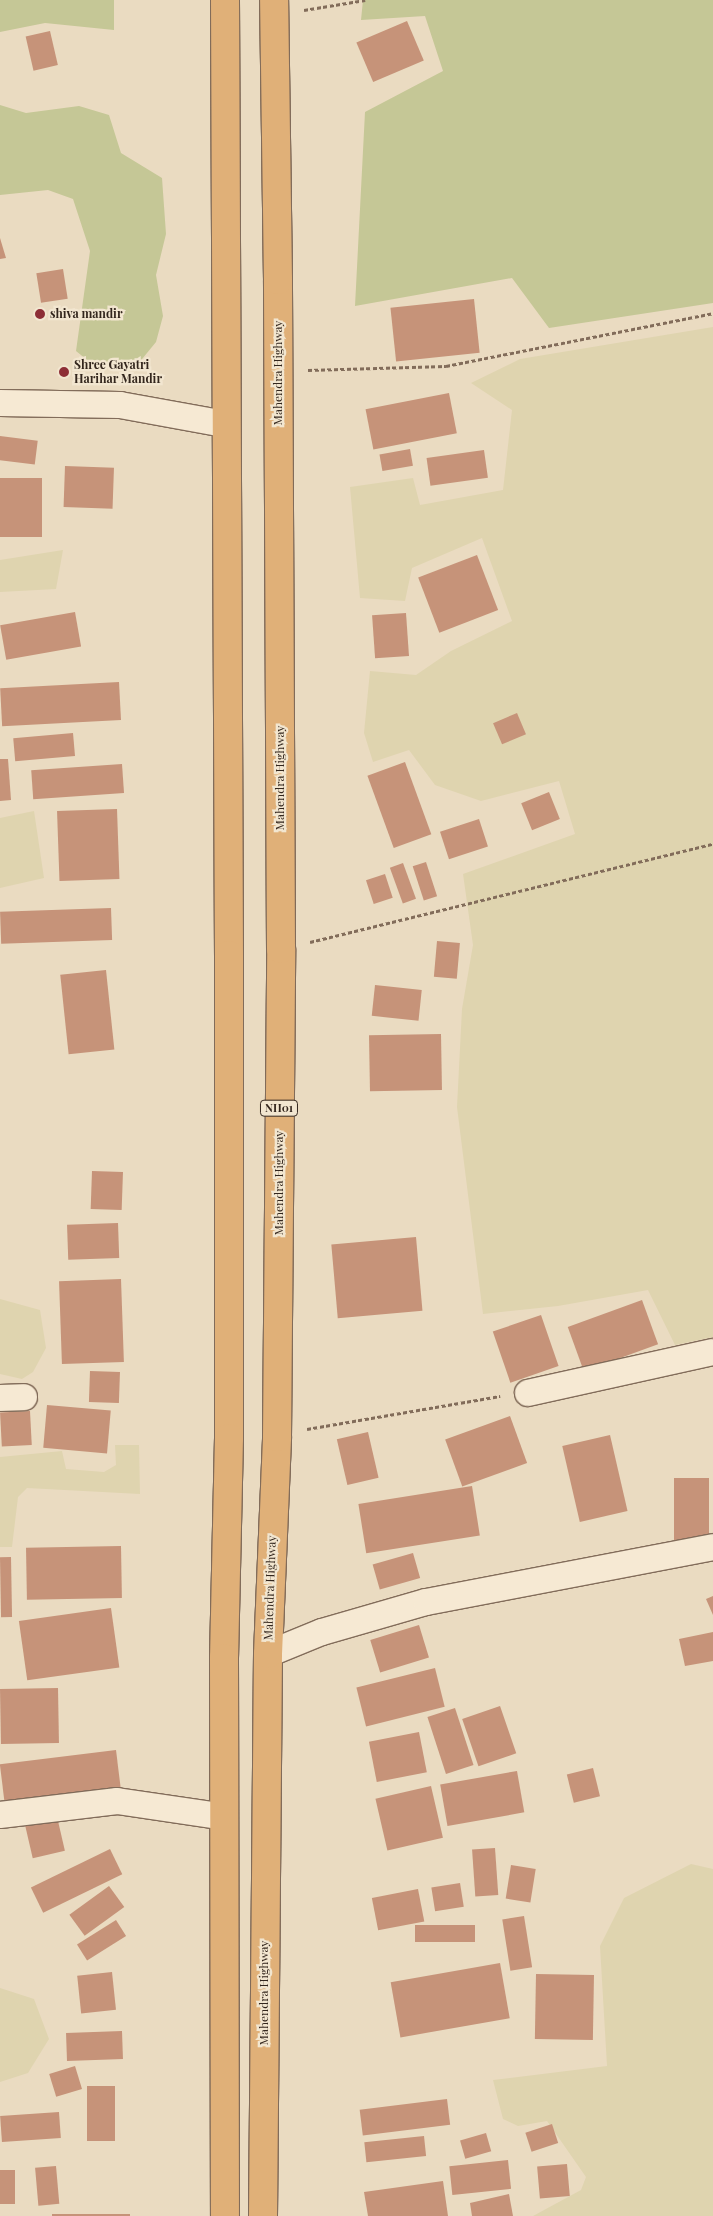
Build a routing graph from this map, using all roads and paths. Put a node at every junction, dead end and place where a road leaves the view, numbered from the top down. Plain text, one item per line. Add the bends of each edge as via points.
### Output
1 (225, 0) edge
2 (365, 0) edge
3 (274, 10) edge
4 (713, 313) edge
5 (278, 368) junction
6 (0, 403) edge
7 (225, 424) junction
8 (713, 844) edge
9 (281, 949) junction
10 (713, 1352) edge
11 (528, 1393) joint
12 (277, 1437) junction
13 (713, 1547) edge
14 (268, 1654) junction
15 (0, 1815) edge
16 (225, 1817) junction
17 (226, 2216) edge
18 (263, 2216) edge

1 - 7 highway
2 - 3 path via 306,10
3 - 5 highway, Mahendra Highway / NH01
4 - 5 path via 446,366 316,371
5 - 9 highway, Mahendra Highway / NH01
6 - 7 street via 120,405
7 - 16 highway via 229,1044
8 - 9 path
9 - 12 highway, Mahendra Highway / NH01
10 - 11 street
11 - 12 path via 443,1403 319,1425
12 - 14 highway, Mahendra Highway / NH01
13 - 14 street via 426,1602 322,1632
14 - 18 highway, Mahendra Highway / NH01
15 - 16 street via 117,1801
16 - 17 highway

